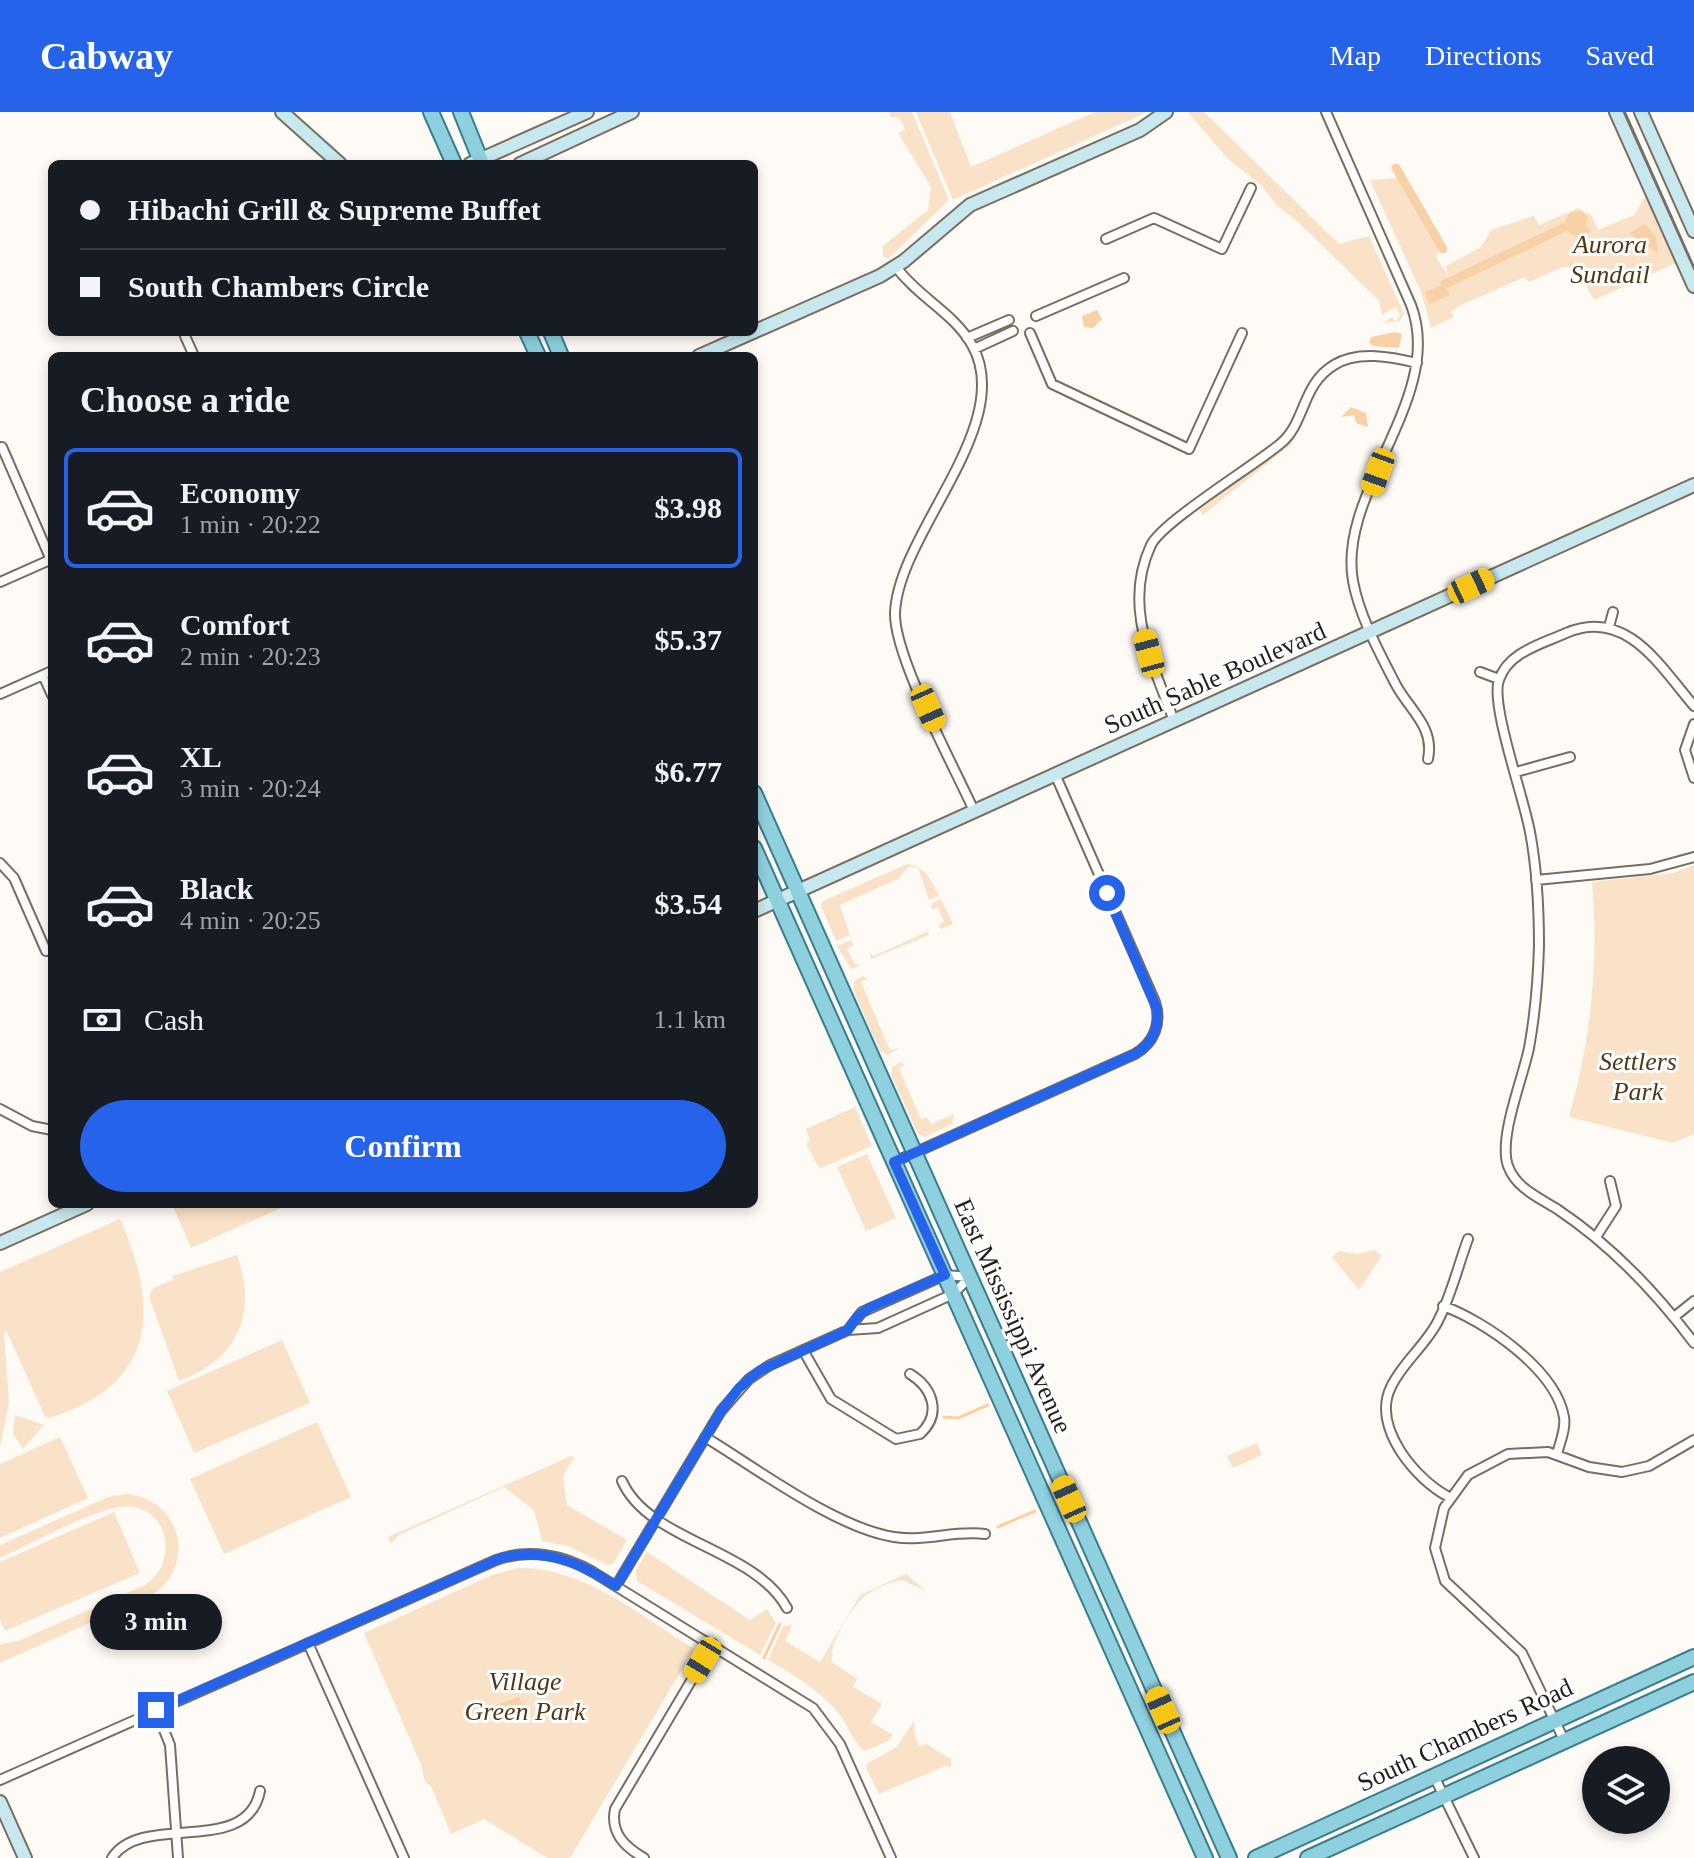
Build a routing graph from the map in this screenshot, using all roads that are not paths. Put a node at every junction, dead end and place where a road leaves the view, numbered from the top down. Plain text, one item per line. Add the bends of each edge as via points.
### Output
1 (282, 112) edge
2 (431, 112) edge
3 (461, 112) edge
4 (587, 112) edge
5 (632, 112) edge
6 (1166, 112) edge
7 (1326, 112) edge
8 (1616, 112) edge
9 (1641, 112) edge
10 (294, 117) edge
11 (335, 160) edge
12 (452, 160) edge
13 (477, 160) edge
14 (482, 160) edge
15 (529, 160) edge
16 (1251, 188) dead end
17 (1694, 231) edge
18 (1106, 239) dead end
19 (896, 267) junction
20 (1124, 278) dead end
21 (1694, 286) edge
22 (1036, 316) dead end
23 (1009, 320) dead end
24 (758, 329) edge
25 (1013, 331) dead end
26 (1030, 333) dead end
27 (1242, 333) dead end
28 (185, 336) dead end
29 (743, 336) edge
30 (967, 338) junction
31 (974, 349) junction
32 (192, 352) edge
33 (708, 352) edge
34 (1417, 363) junction
35 (2, 447) edge
36 (1694, 485) edge
37 (48, 553) edge
38 (48, 561) edge
39 (0, 582) edge
40 (1613, 612) dead end
41 (1609, 627) junction
42 (1372, 631) junction
43 (1480, 672) dead end
44 (48, 673) edge
45 (1499, 679) junction
46 (0, 694) edge
47 (1694, 706) edge
48 (1174, 721) junction
49 (1694, 724) edge
50 (1570, 757) dead end
51 (1428, 759) dead end
52 (1516, 772) junction
53 (1055, 774) junction
54 (1694, 778) edge
55 (758, 802) edge
56 (974, 811) junction
57 (758, 857) edge
58 (1694, 857) edge
59 (0, 863) edge
60 (1536, 880) junction
61 (797, 892) junction
62 (777, 901) junction
63 (758, 909) edge
64 (46, 951) dead end
65 (0, 1109) edge
66 (48, 1129) edge
67 (915, 1153) junction
68 (894, 1162) junction
69 (1508, 1166) junction
70 (1495, 1170) dead end
71 (1610, 1181) dead end
72 (78, 1208) edge
73 (1596, 1237) junction
74 (1468, 1239) dead end
75 (0, 1243) edge
76 (945, 1275) junction
77 (970, 1277) junction
78 (953, 1294) junction
79 (1694, 1301) edge
80 (1443, 1306) junction
81 (1674, 1317) junction
82 (848, 1330) junction
83 (1694, 1343) edge
84 (803, 1350) junction
85 (910, 1374) dead end
86 (705, 1437) junction
87 (1694, 1440) edge
88 (1557, 1454) junction
89 (622, 1481) dead end
90 (1449, 1497) junction
91 (657, 1517) junction
92 (985, 1534) dead end
93 (616, 1586) junction
94 (787, 1608) dead end
95 (308, 1643) junction
96 (713, 1644) junction
97 (1694, 1657) edge
98 (1694, 1682) edge
99 (156, 1710) junction
100 (1555, 1720) junction
101 (1564, 1740) junction
102 (1433, 1775) junction
103 (0, 1780) edge
104 (260, 1791) dead end
105 (1445, 1794) junction
106 (2, 1810) edge
107 (177, 1837) junction
108 (25, 1858) edge
109 (112, 1858) edge
110 (178, 1858) edge
111 (404, 1858) edge
112 (644, 1858) edge
113 (891, 1858) edge
114 (1205, 1858) edge
115 (1229, 1858) edge
116 (1256, 1858) edge
117 (1308, 1858) edge
118 (1474, 1858) edge

1 - 10 main road
2 - 12 main road
3 - 13 main road
4 - 14 main road
5 - 15 main road
6 - 19 main road via 1140,130 970,205
7 - 34 street via 1413,310 1419,336
8 - 21 main road
9 - 17 main road
10 - 11 main road
16 - 18 street via 1222,249 1154,218
19 - 24 main road
19 - 30 street via 916,291 953,318
20 - 22 street
23 - 30 street
25 - 31 street
26 - 27 street via 1052,384 1189,449
28 - 32 street
29 - 33 main road
30 - 31 street
31 - 56 street via 981,386 978,412 902,581 895,612 902,652
34 - 42 street via 1353,542 1353,584
34 - 48 street via 1370,357 1336,364 1310,388 1284,442 1151,544 1137,609
35 - 37 street
36 - 42 main road, South Sable Boulevard
38 - 39 street
40 - 41 street
41 - 45 street via 1578,628 1525,651
41 - 47 street via 1640,644
42 - 48 main road, South Sable Boulevard
42 - 51 street via 1396,685 1423,724
43 - 45 street
44 - 46 street
45 - 52 street via 1496,708
48 - 53 main road, South Sable Boulevard
49 - 54 street via 1685,750
50 - 52 street
52 - 60 street
53 - 56 main road, South Sable Boulevard
53 - 67 street via 1152,995 1158,1020 1148,1043 1135,1054
55 - 61 main road, East Mississippi Avenue
56 - 61 main road, South Sable Boulevard
57 - 62 main road, East Mississippi Avenue
58 - 60 street via 1650,869
59 - 64 street via 17,885
60 - 69 street via 1534,1012 1506,1138
61 - 62 main road, South Sable Boulevard
61 - 67 main road, East Mississippi Avenue
62 - 63 main road, South Sable Boulevard
62 - 68 main road, East Mississippi Avenue
65 - 66 street
67 - 68 street
67 - 77 main road, East Mississippi Avenue
68 - 76 main road, East Mississippi Avenue
69 - 70 street
69 - 73 street via 1527,1191
71 - 73 street via 1616,1206
72 - 75 main road
73 - 81 street
74 - 80 street
76 - 77 street
76 - 78 main road, East Mississippi Avenue
76 - 82 street via 862,1312
77 - 78 street
77 - 115 main road, East Mississippi Avenue
78 - 82 street via 878,1328
78 - 114 main road, East Mississippi Avenue
79 - 81 street
80 - 88 street via 1462,1313 1537,1369 1564,1417
80 - 90 street via 1392,1383 1386,1411 1408,1464
81 - 83 street
82 - 84 street
84 - 85 street via 831,1399 896,1439 920,1434 933,1415 931,1395
84 - 86 street via 749,1379
86 - 91 street
86 - 92 street via 860,1528 901,1538
87 - 88 street via 1649,1466 1622,1472
88 - 90 street via 1518,1452 1494,1459 1468,1475
89 - 91 street via 633,1502
90 - 100 street via 1436,1537 1440,1571 1452,1591 1522,1653
91 - 93 street
91 - 94 street via 766,1582
93 - 95 street via 564,1559 508,1556
93 - 96 street
95 - 99 street
95 - 111 street
96 - 112 street via 616,1807 617,1834
96 - 113 street via 800,1698 825,1721 842,1747
97 - 100 main road, South Chambers Road
98 - 101 main road, South Chambers Road
99 - 103 street
99 - 107 street via 170,1745
100 - 101 street
100 - 102 main road, South Chambers Road
101 - 105 main road, South Chambers Road
102 - 105 street
102 - 116 main road, South Chambers Road
104 - 107 street via 253,1810 230,1830
105 - 117 main road, South Chambers Road
105 - 118 street
106 - 108 main road
107 - 109 street via 136,1843
107 - 110 street

